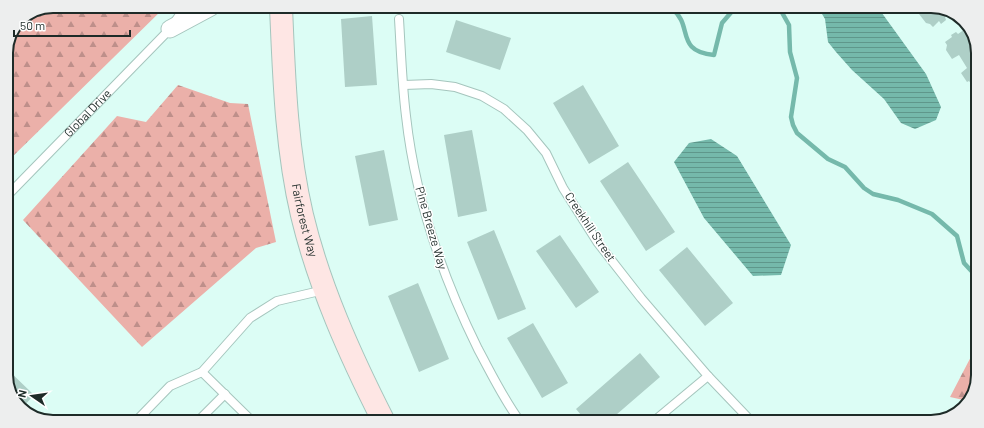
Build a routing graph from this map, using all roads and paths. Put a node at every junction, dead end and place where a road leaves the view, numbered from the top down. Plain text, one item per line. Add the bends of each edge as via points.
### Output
1 (180, 13) edge
2 (200, 13) edge
3 (281, 13) edge
4 (398, 19) dead end
5 (170, 29) junction
6 (404, 86) junction
7 (13, 190) edge
8 (325, 289) junction
9 (202, 372) junction
10 (708, 376) junction
11 (225, 394) junction
12 (142, 415) edge
13 (204, 415) edge
14 (246, 415) edge
15 (380, 415) edge
16 (516, 415) edge
17 (661, 415) edge
18 (745, 415) edge

1 - 5 lane, Global Drive
2 - 5 street, Global Drive
3 - 8 main road, Fairforest Way via 286,113 293,169 302,215 317,270
4 - 6 lane, Pine Breeze Way
5 - 7 lane, Global Drive
6 - 10 lane, Creekhill Street via 431,84 455,87 482,96 504,109 527,130 546,153 563,188 598,243
6 - 16 lane, Pine Breeze Way via 414,166 434,246 460,313
8 - 9 lane via 277,300 250,318
8 - 15 main road, Fairforest Way via 365,385
9 - 11 lane
9 - 12 lane via 170,386
10 - 17 lane
10 - 18 lane, Creekhill Street
11 - 13 lane
11 - 14 lane

